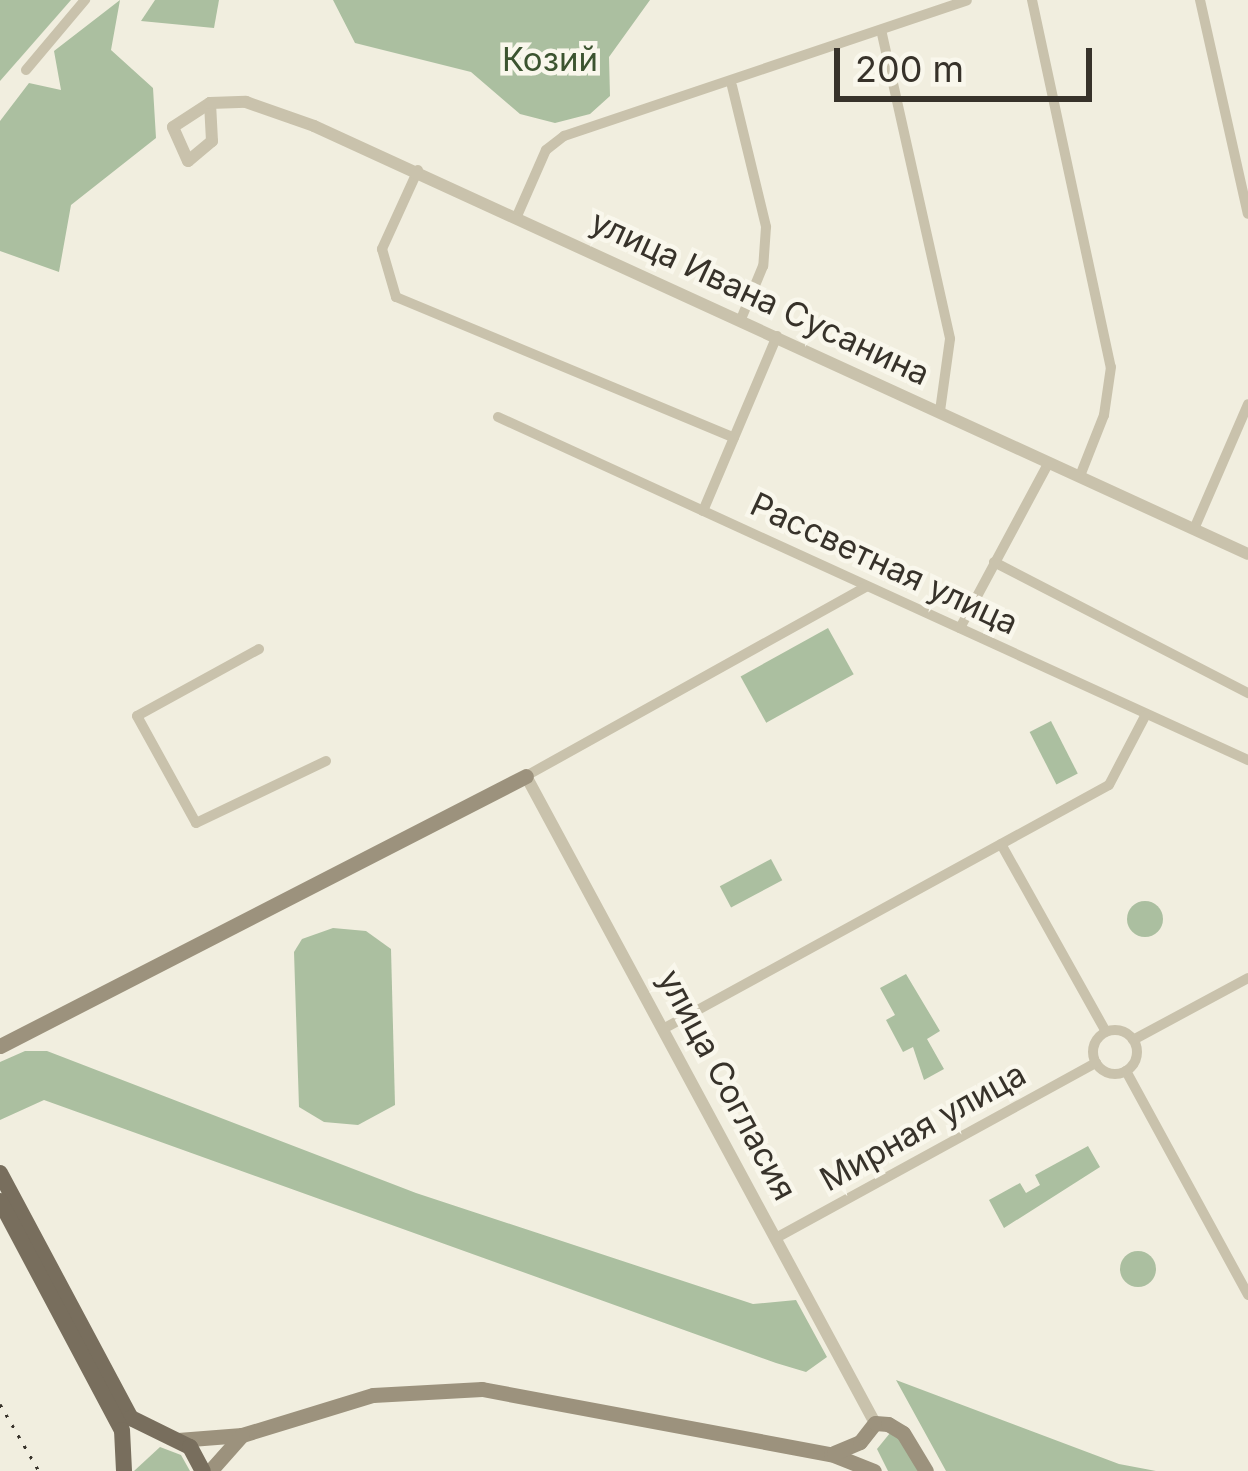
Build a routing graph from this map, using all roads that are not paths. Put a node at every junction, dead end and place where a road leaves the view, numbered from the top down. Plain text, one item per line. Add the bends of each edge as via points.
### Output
1 (85, 0) edge
2 (967, 0) edge
3 (1032, 0) edge
4 (1200, 0) edge
5 (882, 34) junction
6 (26, 70) dead end
7 (732, 86) junction
8 (210, 103) junction
9 (418, 170) junction
10 (1248, 214) edge
11 (517, 216) junction
12 (741, 319) junction
13 (777, 336) junction
14 (1248, 404) edge
15 (940, 411) junction
16 (499, 417) dead end
17 (734, 439) junction
18 (1049, 462) junction
19 (1080, 476) junction
20 (704, 511) junction
21 (1194, 529) junction
22 (1248, 554) edge
23 (994, 562) junction
24 (867, 586) junction
25 (961, 628) junction
26 (259, 649) dead end
27 (1248, 693) edge
28 (1145, 716) junction
29 (1248, 760) edge
30 (326, 761) dead end
31 (526, 776) junction
32 (1001, 844) junction
33 (1248, 978) edge
34 (663, 1029) junction
35 (1106, 1032) junction
36 (1133, 1040) junction
37 (0, 1046) edge
38 (1096, 1063) junction
39 (1126, 1071) junction
40 (0, 1173) edge
41 (0, 1201) edge
42 (776, 1238) junction
43 (1248, 1295) edge
44 (870, 1430) junction
45 (242, 1435) junction
46 (171, 1438) junction
47 (832, 1454) junction
48 (125, 1468) edge
49 (206, 1471) edge
50 (874, 1471) edge
51 (926, 1471) edge

1 - 6 street
2 - 5 street
3 - 19 street via 1111,368 1104,415
4 - 10 street
5 - 7 street
5 - 15 street via 950,339
7 - 11 street via 564,136 546,150
7 - 12 street via 766,226 763,266
8 - 8 street via 212,141 188,161 173,127
8 - 9 street, улица Ивана Сусанина via 246,102
9 - 11 street, улица Ивана Сусанина
9 - 17 street via 382,249 397,297
11 - 12 street, улица Ивана Сусанина
12 - 13 street, улица Ивана Сусанина
13 - 15 street, улица Ивана Сусанина
13 - 17 street
14 - 21 street
15 - 18 street, улица Ивана Сусанина
16 - 20 street, Рассветная улица
17 - 20 street
18 - 19 street, улица Ивана Сусанина
18 - 23 street
19 - 21 street, улица Ивана Сусанина
20 - 24 street, Рассветная улица
21 - 22 street, улица Ивана Сусанина
23 - 25 street
23 - 27 street
24 - 25 street, Рассветная улица
24 - 31 street
25 - 28 street, Рассветная улица
26 - 30 street via 136,716 196,823
28 - 29 street, Рассветная улица
28 - 32 street via 1115,780
31 - 34 street, улица Согласия
31 - 37 main road
32 - 34 street
32 - 35 street
33 - 36 street
34 - 42 street, улица Согласия
35 - 36 street
35 - 38 street via 1095,1044
36 - 39 street via 1136,1058
38 - 39 street
38 - 42 street, Мирная улица
39 - 43 street
40 - 46 main road via 131,1418
41 - 48 main road via 122,1430
42 - 44 street, улица Согласия
44 - 47 main road
44 - 50 main road, улица Согласия
44 - 51 main road, улица Согласия via 903,1432
45 - 46 main road
45 - 47 main road via 373,1395 482,1389
45 - 49 main road
46 - 48 main road via 145,1442
46 - 49 main road
47 - 50 main road

